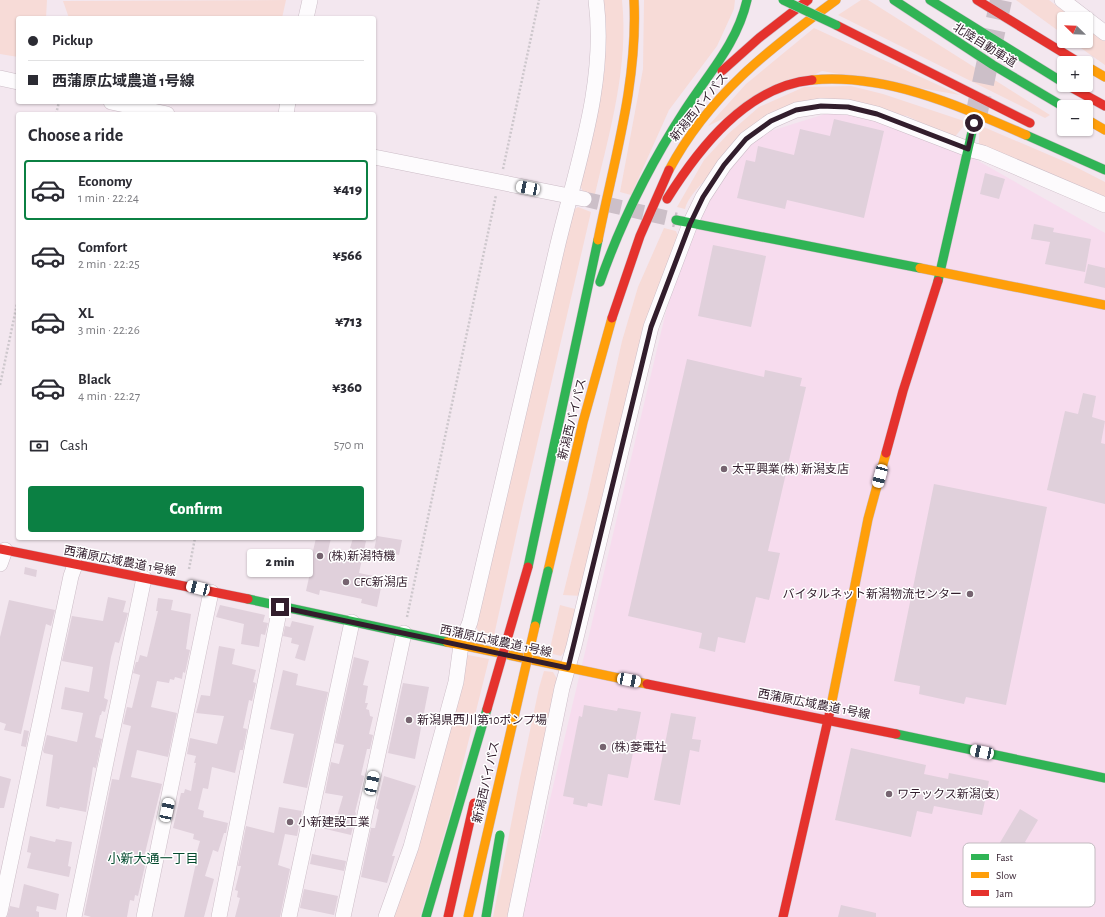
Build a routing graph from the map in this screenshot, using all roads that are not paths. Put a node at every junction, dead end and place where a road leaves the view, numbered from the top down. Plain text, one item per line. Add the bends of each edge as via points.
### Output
1 (310, 0) edge
2 (596, 0) edge
3 (634, 0) edge
4 (747, 0) edge
5 (783, 0) edge
6 (808, 0) edge
7 (836, 0) edge
8 (894, 0) edge
9 (930, 0) edge
10 (977, 0) edge
11 (988, 0) edge
12 (1062, 0) edge
13 (306, 16) edge
14 (1105, 33) edge
15 (1065, 54) junction
16 (1068, 56) edge
17 (1093, 70) edge
18 (1105, 77) edge
19 (0, 78) edge
20 (1057, 79) edge
21 (16, 82) edge
22 (1080, 92) edge
23 (1057, 103) edge
24 (120, 104) edge
25 (1105, 106) edge
26 (158, 112) edge
27 (974, 123) tunnel mouth
28 (1093, 123) edge
29 (1036, 126) dead end
30 (1105, 130) edge
31 (668, 137) junction
32 (1071, 144) dead end
33 (968, 149) junction
34 (376, 157) edge
35 (1105, 162) edge
36 (1105, 170) edge
37 (569, 196) junction
38 (584, 200) tunnel mouth
39 (1105, 205) edge
40 (683, 222) junction
41 (628, 268) junction
42 (941, 272) junction
43 (1105, 305) edge
44 (557, 437) junction
45 (2, 549) edge
46 (0, 564) edge
47 (75, 565) junction
48 (528, 567) junction
49 (144, 578) junction
50 (211, 592) junction
51 (280, 607) junction
52 (352, 622) junction
53 (404, 633) junction
54 (461, 645) junction
55 (529, 650) junction
56 (568, 668) junction
57 (828, 719) junction
58 (489, 738) dead end
59 (1105, 778) edge
60 (507, 791) dead end
61 (476, 792) dead end
62 (502, 822) dead end
63 (0, 912) edge
64 (74, 917) edge
65 (144, 917) edge
66 (219, 917) edge
67 (289, 917) edge
68 (344, 917) edge
69 (386, 917) edge
70 (426, 917) edge
71 (448, 917) edge
72 (468, 917) edge
73 (486, 917) edge
74 (515, 917) edge
75 (784, 917) edge

1 - 13 street
2 - 37 street via 598,59 589,118
3 - 44 main road, 新潟西バイパス via 633,58 628,100
4 - 31 main road via 731,43
5 - 29 main road, bridge
6 - 31 main road via 759,38 715,78
7 - 41 main road, 新潟西バイパス via 746,70 699,122 678,151 660,186
8 - 23 main road, 北陸自動車道 via 931,26
9 - 20 main road, 北陸自動車道
10 - 15 main road
11 - 15 main road
12 - 14 street
15 - 16 main road
17 - 18 main road
19 - 21 street
22 - 25 main road
24 - 26 street
27 - 33 main road
28 - 30 main road
31 - 44 main road via 637,193 597,292
32 - 35 main road
33 - 39 street via 983,152
33 - 40 street via 877,114 848,107 821,106 796,110 771,121 746,139
33 - 42 main road
34 - 37 street
36 - 41 main road via 991,120 908,92 849,80 804,81 763,97 716,135 688,167 671,192
37 - 38 street
37 - 54 street via 470,622
40 - 42 main road
40 - 56 street via 651,327
41 - 55 main road, 新潟西バイパス, bridge via 613,311 595,378
42 - 43 main road
42 - 57 main road via 903,391 868,519
44 - 48 main road, 新潟西バイパス
45 - 46 street
45 - 47 main road, 西蒲原広域農道 1号線
47 - 49 main road, 西蒲原広域農道 1号線
47 - 63 street
48 - 58 main road, 新潟西バイパス, bridge
48 - 70 main road, bridge
49 - 50 main road, 西蒲原広域農道 1号線
49 - 64 street
50 - 51 main road, 西蒲原広域農道 1号線
50 - 65 street
51 - 52 main road, 西蒲原広域農道 1号線
51 - 66 street
52 - 53 main road, 西蒲原広域農道 1号線
52 - 67 street
53 - 54 main road, 西蒲原広域農道 1号線
53 - 68 street
54 - 56 main road, 西蒲原広域農道 1号線
54 - 69 street via 456,682 411,847
55 - 60 main road, bridge
55 - 72 main road, 新潟西バイパス, bridge
56 - 57 main road, 西蒲原広域農道 1号線
56 - 74 street
57 - 59 main road, 西蒲原広域農道 1号線
57 - 75 main road
61 - 71 main road, 新潟西バイパス, bridge
62 - 73 main road, bridge

